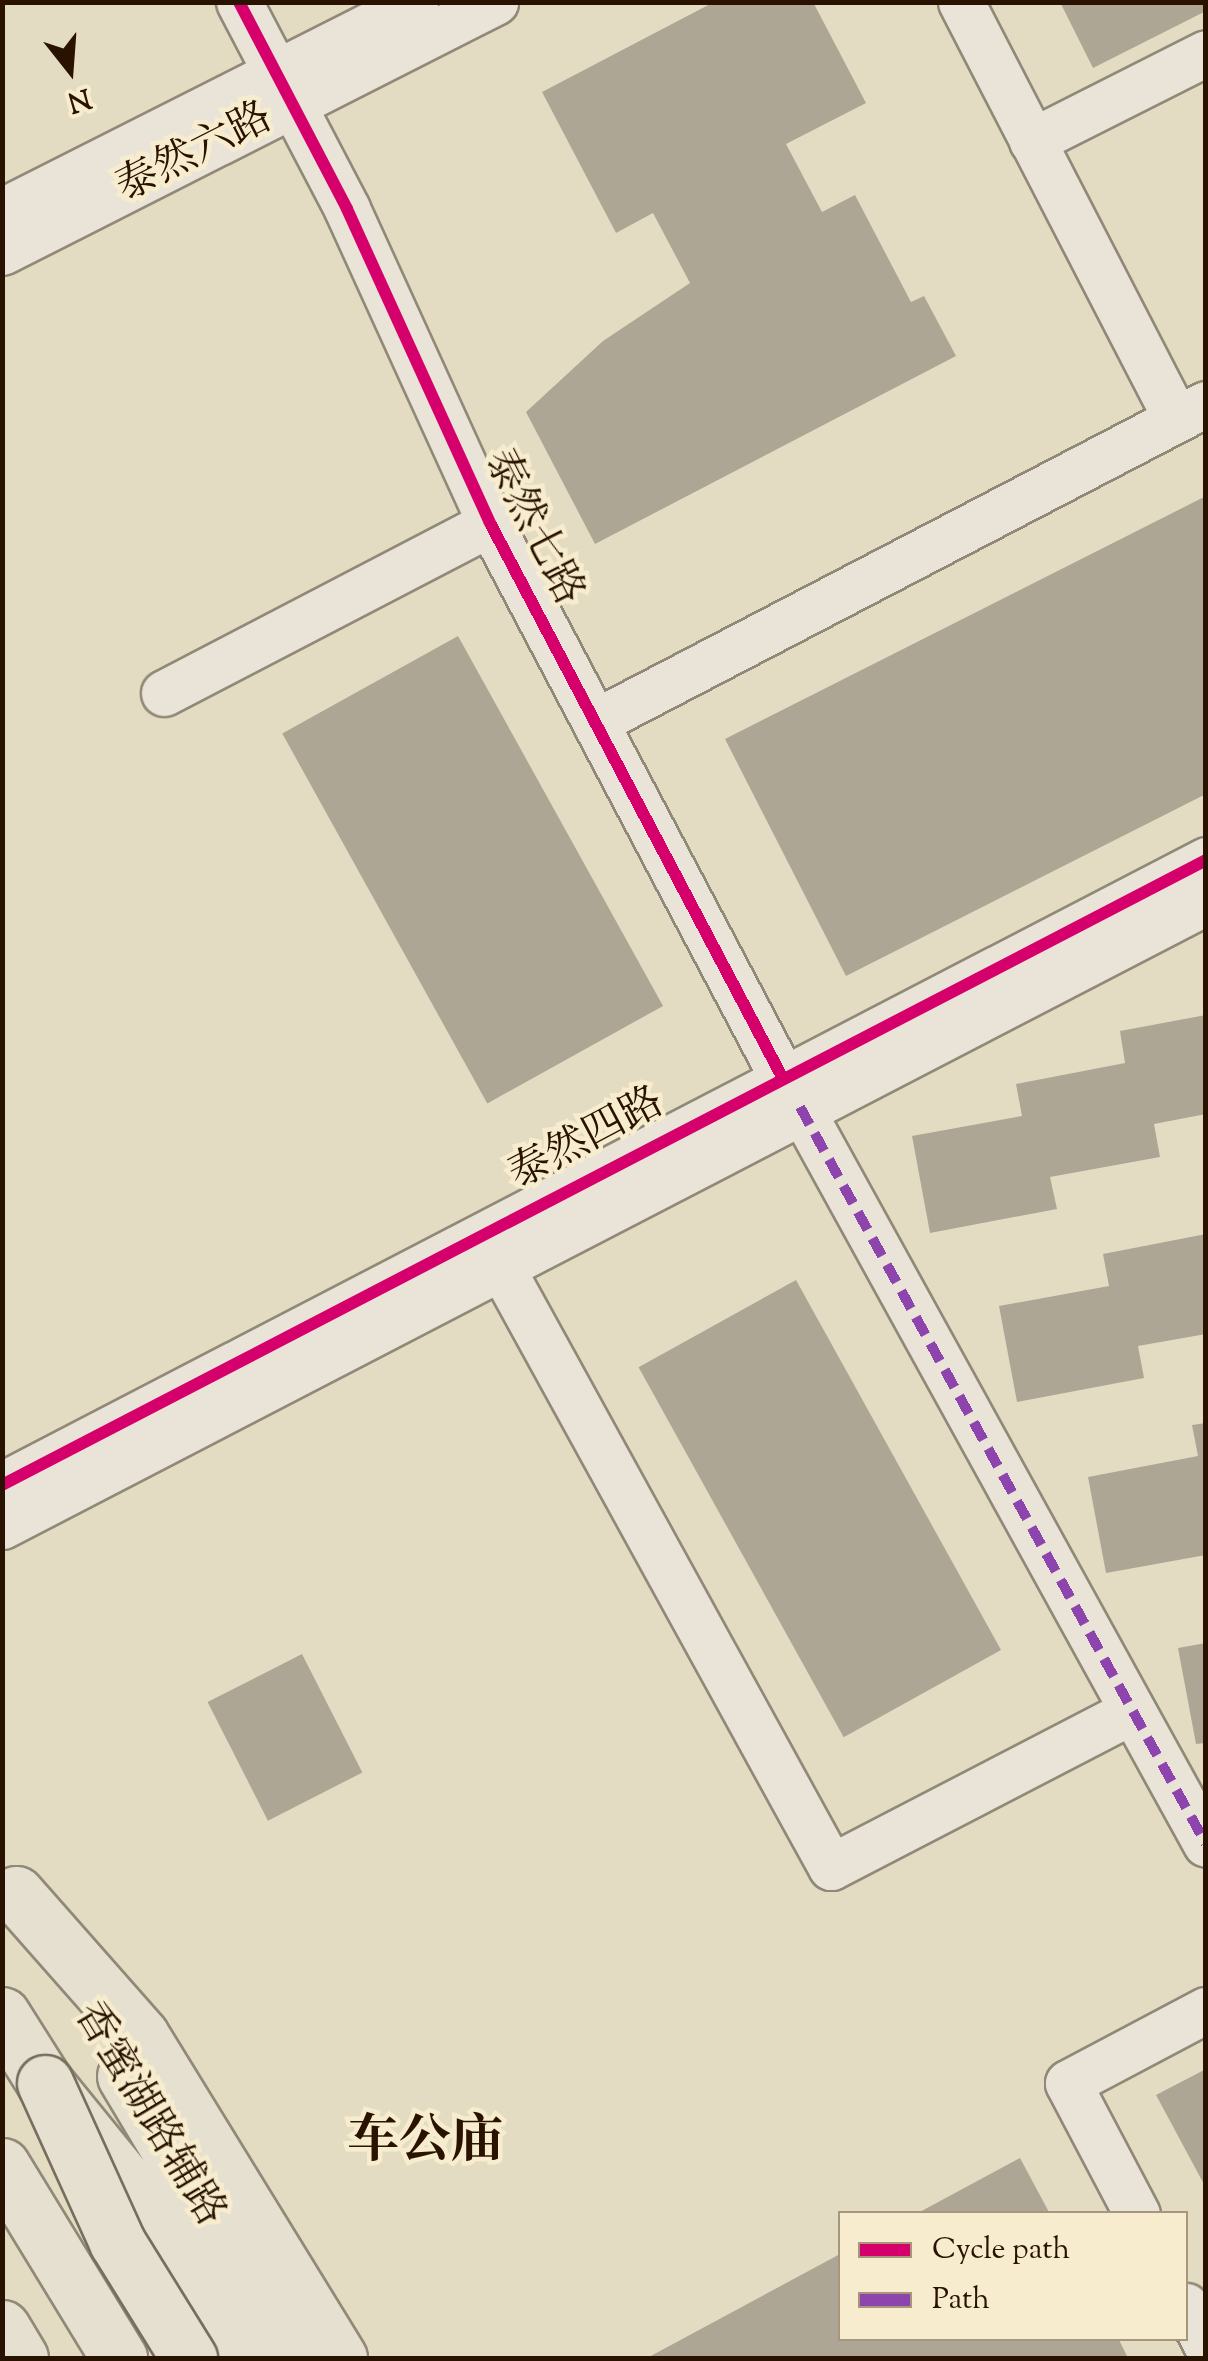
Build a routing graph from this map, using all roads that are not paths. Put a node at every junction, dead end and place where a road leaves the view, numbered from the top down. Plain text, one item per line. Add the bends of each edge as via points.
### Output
1 (239, 2) edge
2 (415, 2) edge
3 (495, 2) edge
4 (961, 2) edge
5 (1206, 53) edge
6 (284, 89) junction
7 (1032, 142) junction
8 (2, 212) edge
9 (2, 252) edge
10 (1191, 412) edge
11 (490, 523) junction
12 (164, 693) dead end
13 (595, 722) junction
14 (1206, 860) edge
15 (1206, 902) edge
16 (791, 1092) junction
17 (500, 1265) junction
18 (2, 1485) edge
19 (2, 1526) edge
20 (1132, 1711) junction
21 (1206, 1844) edge
22 (9, 1883) edge
23 (1206, 2010) edge
24 (2, 2015) edge
25 (44, 2083) junction
26 (2, 2166) edge
27 (1135, 2211) edge
28 (1188, 2310) edge
29 (2, 2328) edge
30 (1206, 2344) edge
31 (20, 2358) edge
32 (118, 2358) edge
33 (189, 2358) edge
34 (242, 2358) edge
35 (293, 2358) edge
36 (339, 2358) edge

1 - 6 street, 泰然七路
2 - 6 street, 泰然六路
3 - 6 street, 泰然六路
4 - 7 street
5 - 7 street
6 - 8 street, 泰然六路
6 - 9 street, 泰然六路
6 - 11 street, 泰然七路
7 - 10 street
10 - 13 street
11 - 12 street
11 - 13 street, 泰然七路
13 - 16 street, 泰然七路
14 - 16 street, 泰然四路
15 - 16 street, 泰然四路
16 - 17 street, 泰然四路
16 - 18 street, 泰然四路
16 - 20 street, 泰然七路
17 - 19 street, 泰然四路
17 - 20 street via 831,1867
20 - 21 street, 泰然七路
22 - 35 main road, 香蜜湖路辅路
22 - 36 main road via 141,2036
23 - 27 street via 1068,2083
24 - 25 main road
25 - 33 main road, bridge via 117,2242
25 - 34 main road, bridge via 160,2224
26 - 32 main road
28 - 30 street
29 - 31 main road

